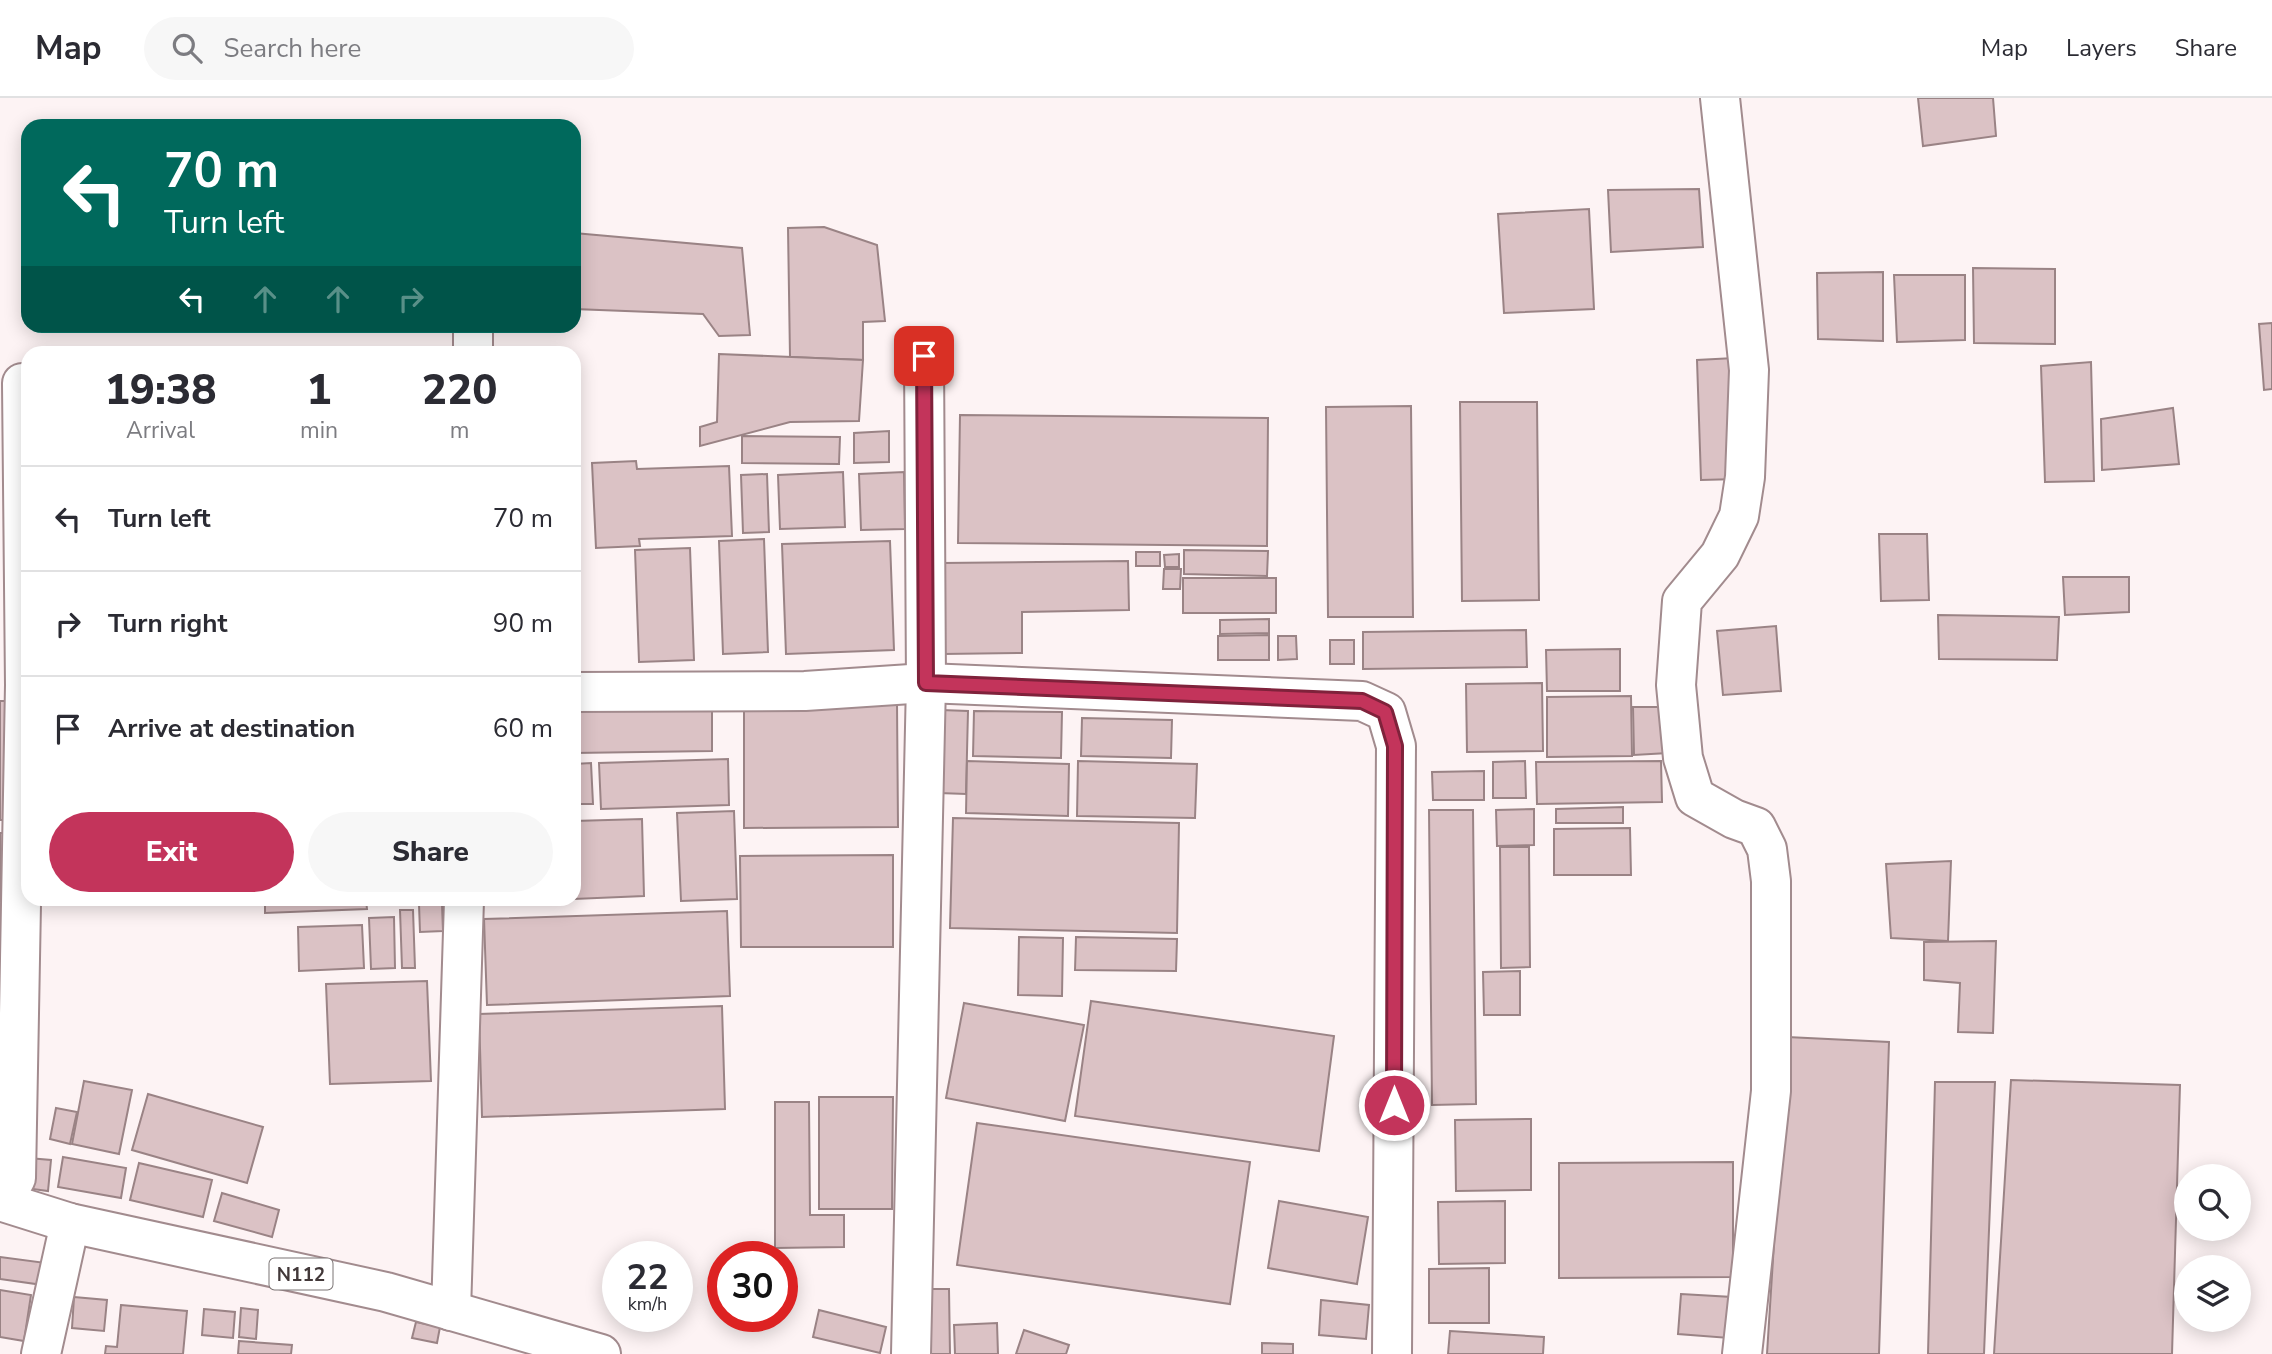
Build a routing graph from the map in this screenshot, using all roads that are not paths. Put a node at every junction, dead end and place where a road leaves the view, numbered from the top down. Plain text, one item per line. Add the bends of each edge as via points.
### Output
1 (1720, 98) edge
2 (924, 356) dead end
3 (21, 458) edge
4 (926, 683) junction
5 (18, 685) edge
6 (581, 692) edge
7 (464, 906) edge
8 (2, 1202) edge
9 (70, 1223) junction
10 (451, 1311) junction
11 (41, 1354) edge
12 (601, 1354) edge
13 (911, 1354) edge
14 (1392, 1354) edge
15 (1741, 1354) edge

1 - 15 main road via 1749,370 1745,477 1740,516 1720,555 1682,601 1675,685 1683,758 1695,797 1756,827 1767,849 1771,881 1771,1091
2 - 4 main road
3 - 5 main road
4 - 6 main road via 805,691
4 - 13 main road
4 - 14 main road via 1362,701 1385,712 1395,746
5 - 8 main road via 16,1178
7 - 10 main road
8 - 9 main road, N112
9 - 10 main road, N112 via 386,1292
9 - 11 main road
10 - 12 main road, N112

